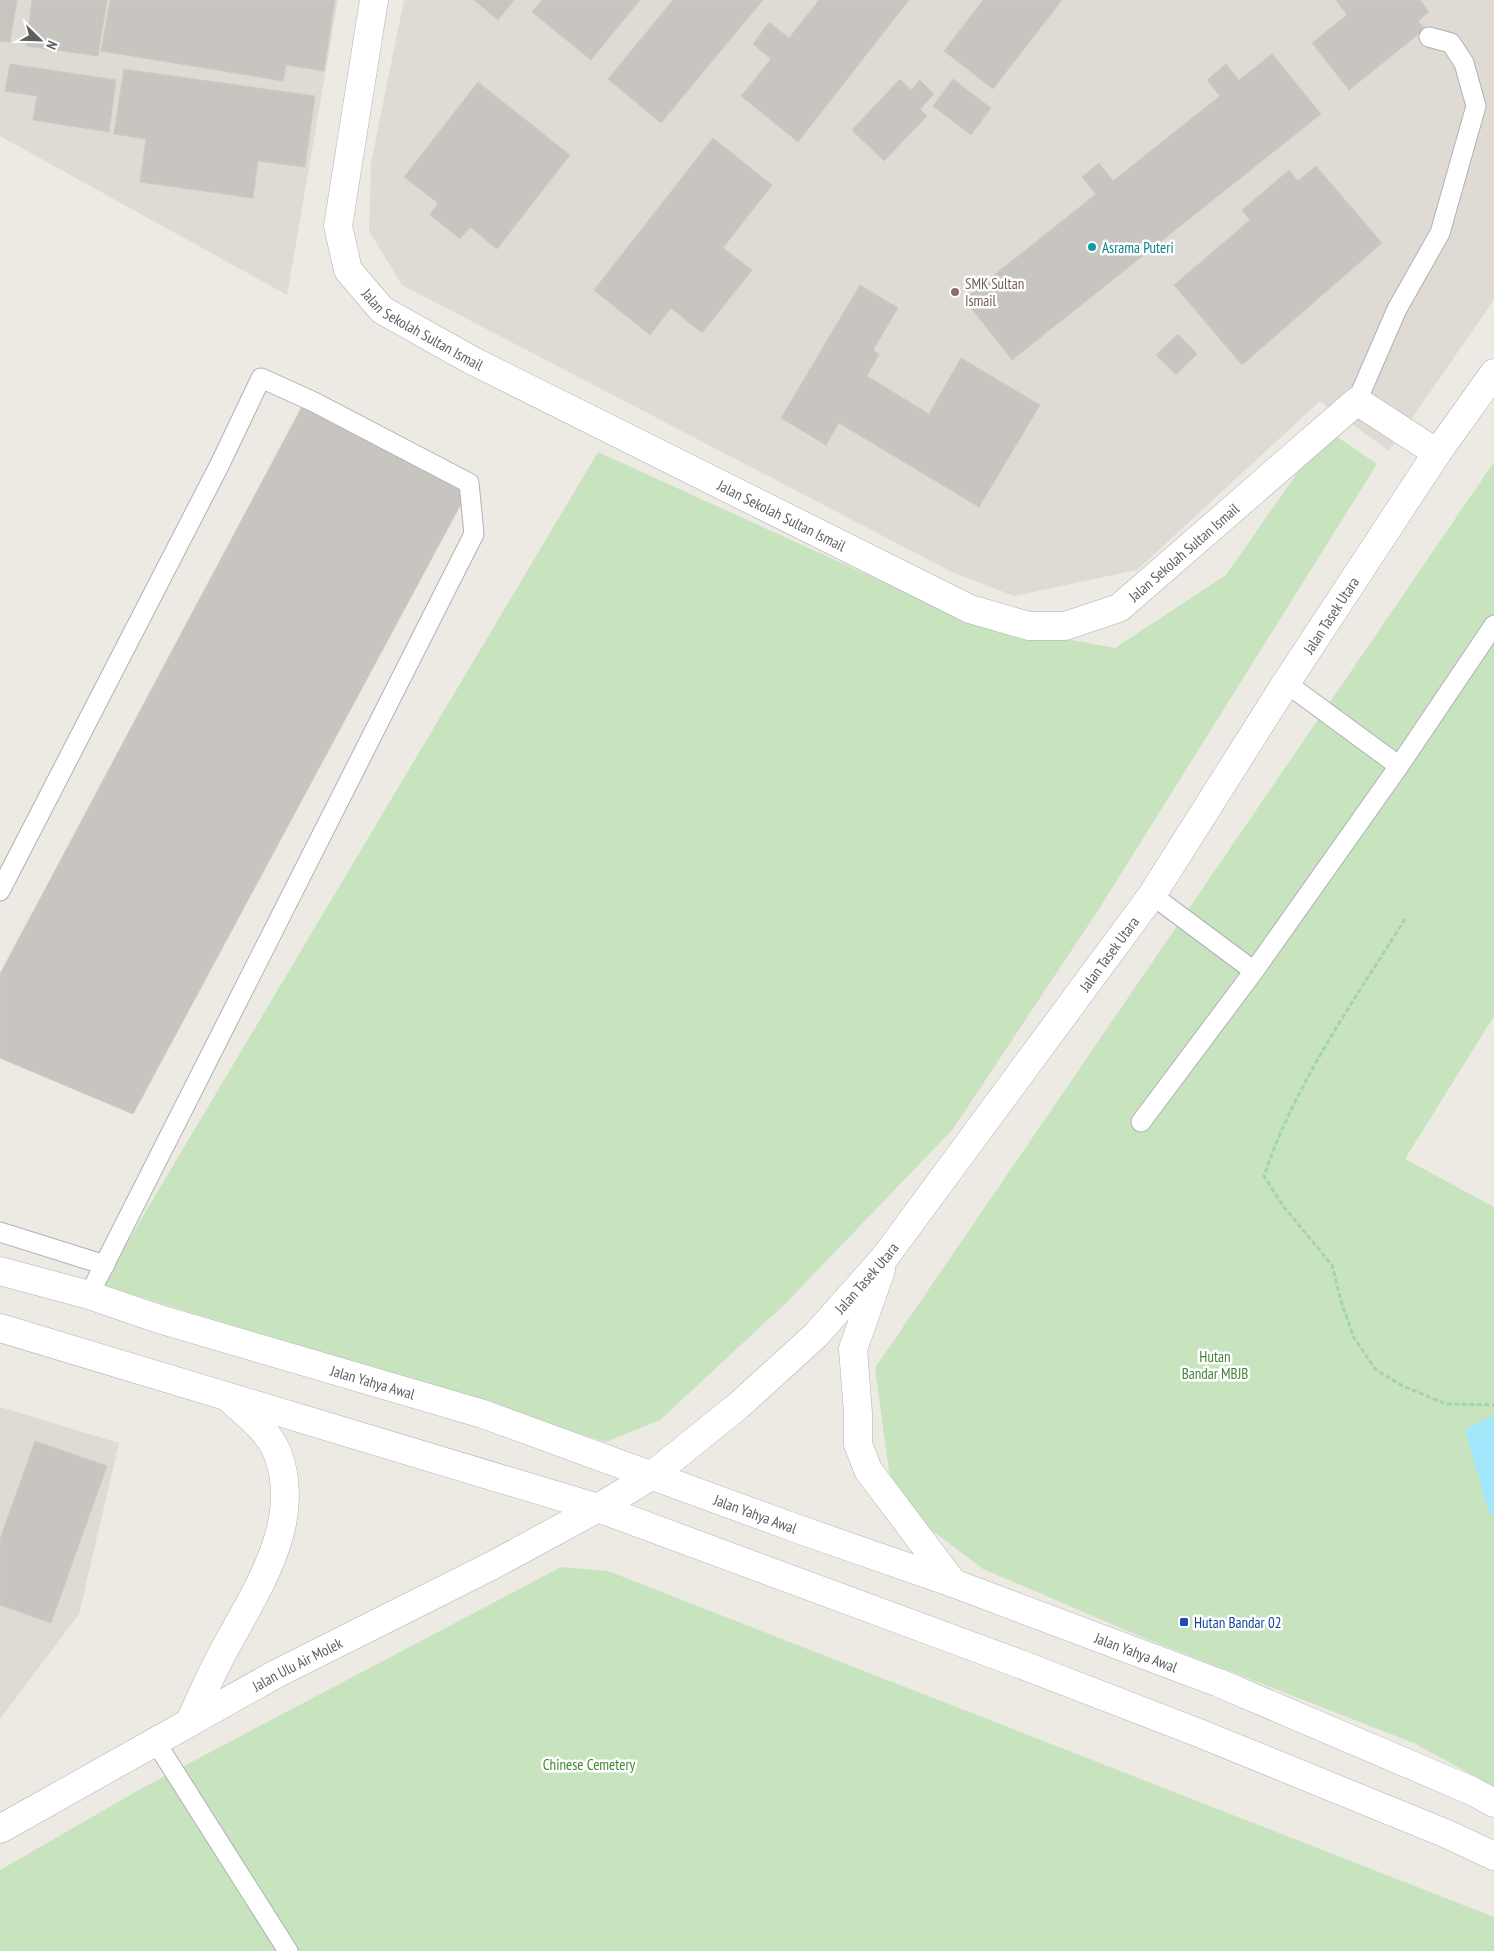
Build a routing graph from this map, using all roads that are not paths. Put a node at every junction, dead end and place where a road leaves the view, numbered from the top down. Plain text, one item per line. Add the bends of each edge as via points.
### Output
1 (374, 0) edge
2 (1430, 37) dead end
3 (1494, 373) edge
4 (1357, 400) junction
5 (1437, 453) junction
6 (1494, 625) edge
7 (1286, 683) junction
8 (1399, 766) junction
9 (0, 891) edge
10 (1152, 895) junction
11 (1254, 970) junction
12 (1141, 1122) dead end
13 (0, 1232) edge
14 (885, 1257) junction
15 (105, 1265) junction
16 (0, 1271) edge
17 (89, 1295) junction
18 (0, 1328) edge
19 (224, 1394) junction
20 (651, 1476) junction
21 (598, 1508) junction
22 (952, 1583) junction
23 (189, 1723) junction
24 (155, 1742) junction
25 (1494, 1803) edge
26 (0, 1829) edge
27 (1494, 1856) edge
28 (288, 1951) edge

1 - 4 main road, Jalan Sekolah Sultan Ismail via 338,226 348,270 382,310 473,361 970,609 1029,626 1065,626 1119,608
2 - 4 lane via 1451,43 1464,63 1476,106 1440,233 1397,309
3 - 5 main road, Jalan Tasek Utara
4 - 5 main road
5 - 7 main road, Jalan Tasek Utara
6 - 8 lane
7 - 8 lane
7 - 10 main road, Jalan Tasek Utara
8 - 11 lane
9 - 15 lane via 262,378 469,483 474,534
10 - 11 lane
10 - 14 main road, Jalan Tasek Utara
11 - 12 lane
13 - 15 lane
14 - 20 main road, Jalan Tasek Utara via 816,1335 738,1406
14 - 22 main road via 853,1350 858,1444 868,1470
15 - 17 lane
16 - 17 main road, Jalan Yahya Awal
17 - 20 main road, Jalan Yahya Awal via 168,1322 483,1414
18 - 19 main road
19 - 21 main road
19 - 23 main road via 264,1431 276,1450 285,1479 283,1517 276,1550
20 - 21 main road, Jalan Tasek Utara
20 - 22 main road, Jalan Yahya Awal
21 - 23 main road, Jalan Ulu Air Molek via 495,1564 276,1674
21 - 27 main road via 1199,1733
22 - 25 main road, Jalan Yahya Awal via 1219,1683
23 - 24 main road, Jalan Ulu Air Molek
24 - 26 main road, Jalan Ulu Air Molek
24 - 28 lane

